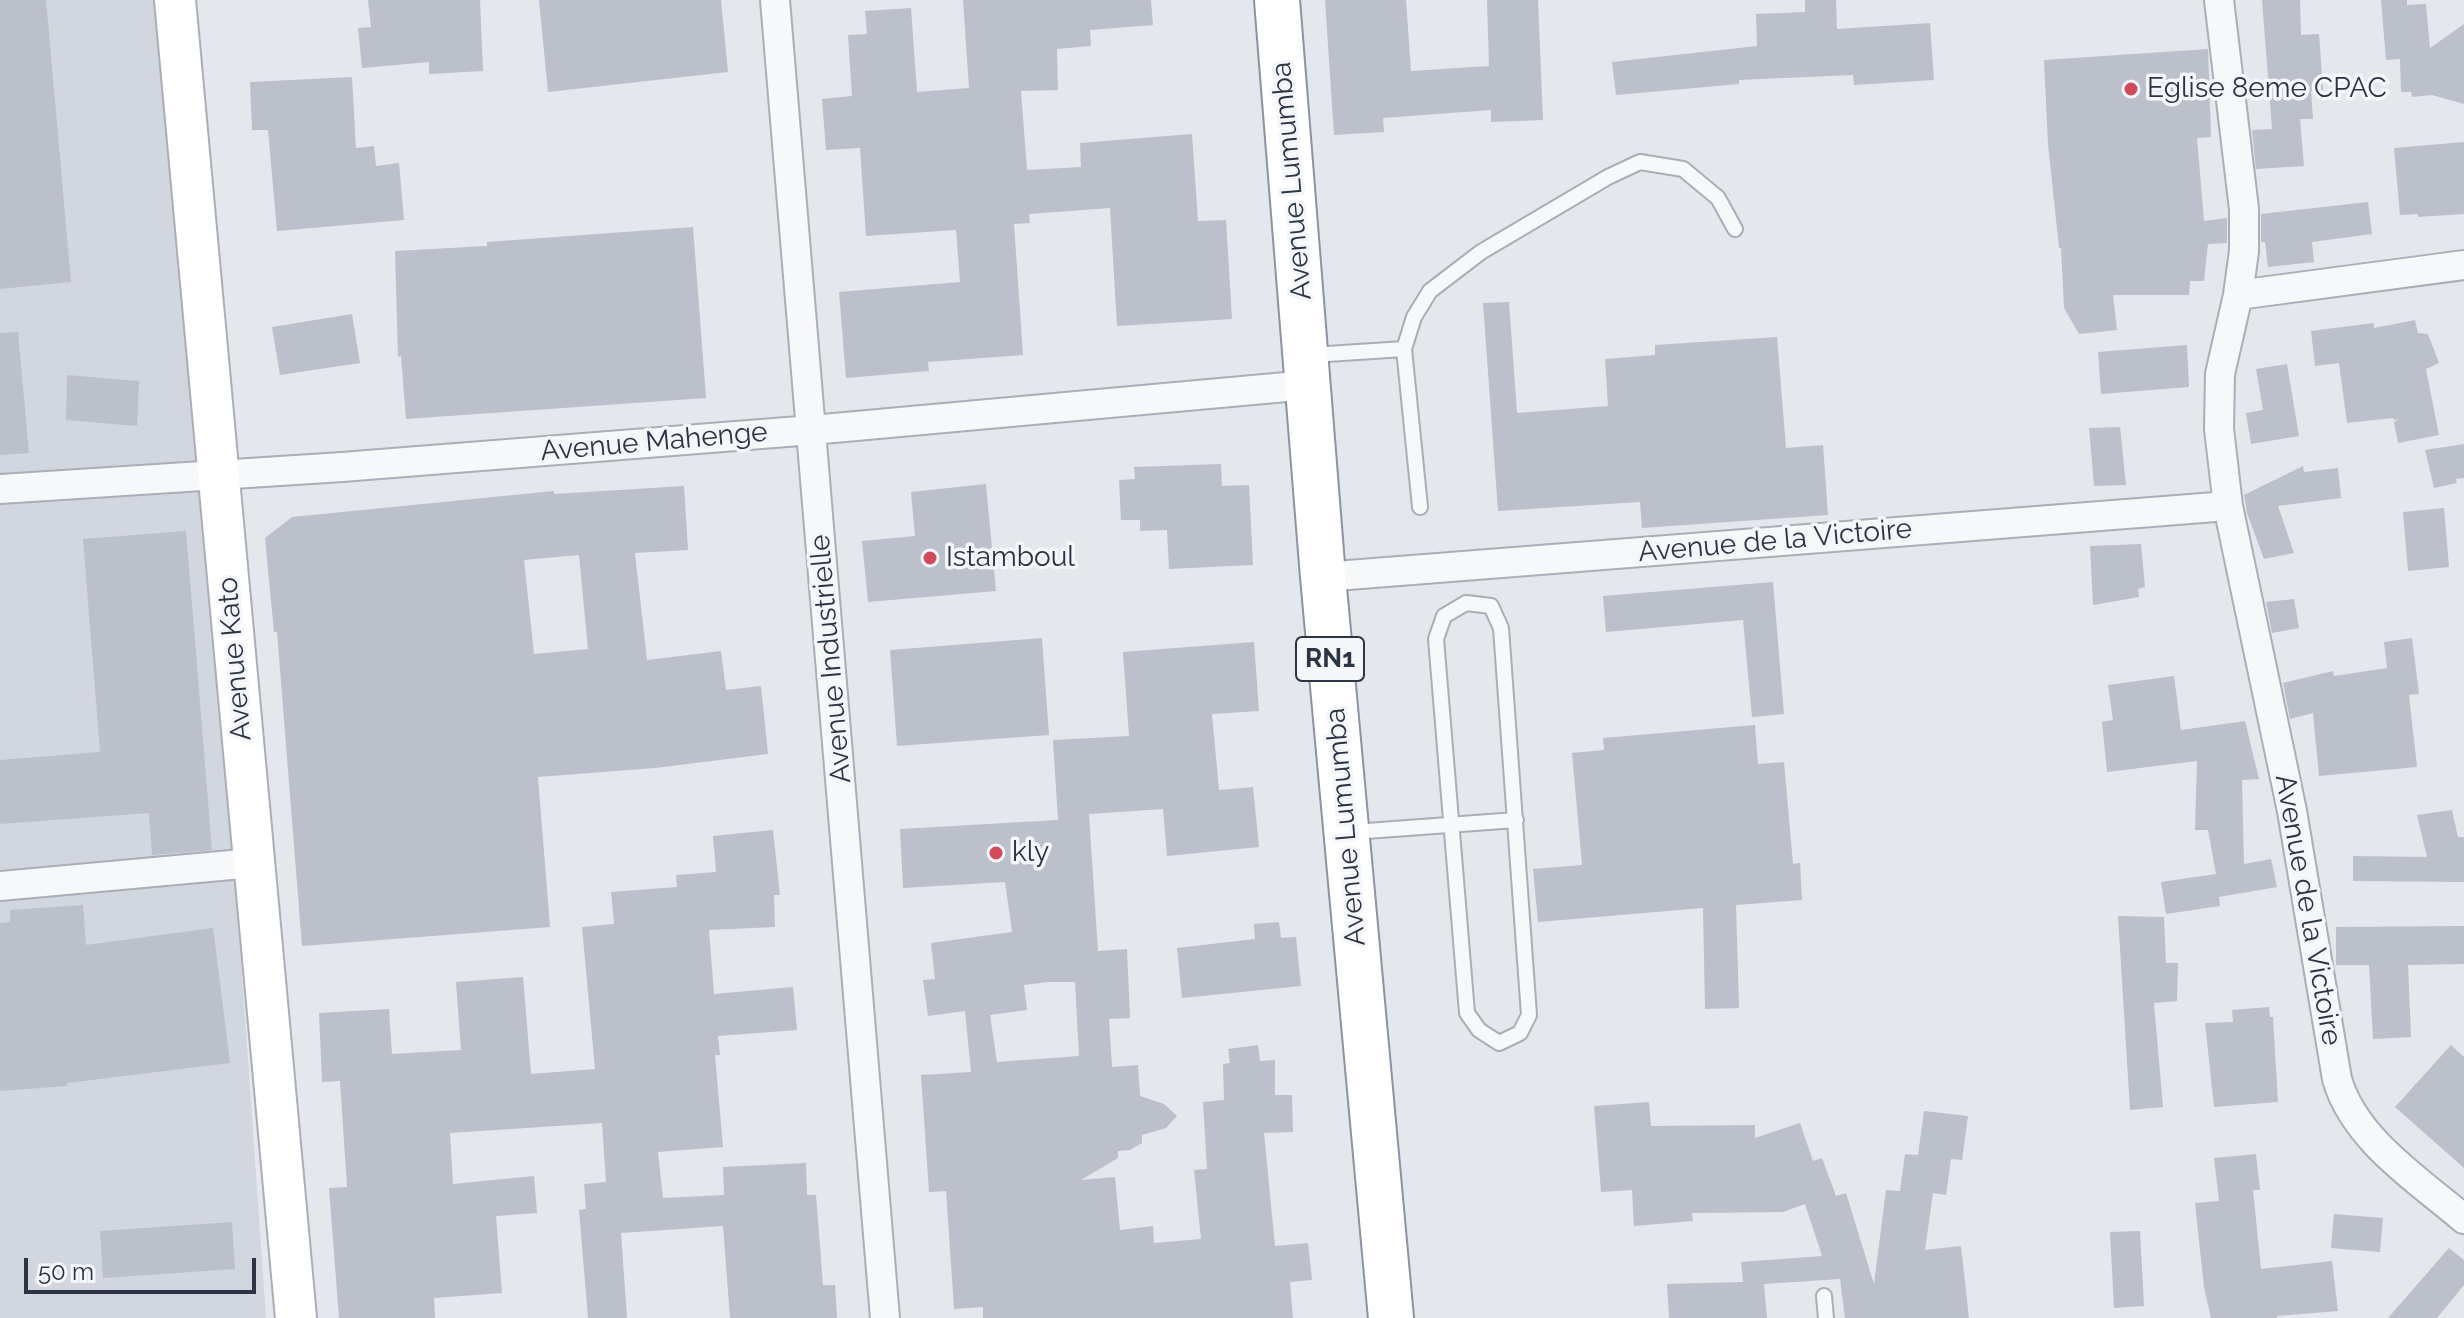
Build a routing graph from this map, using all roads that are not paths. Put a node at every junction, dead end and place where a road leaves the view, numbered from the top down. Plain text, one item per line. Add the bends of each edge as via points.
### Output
1 (175, 0) edge
2 (775, 0) edge
3 (1277, 0) edge
4 (2219, 0) edge
5 (1735, 229) dead end
6 (2464, 265) edge
7 (2238, 295) junction
8 (1404, 349) junction
9 (1307, 370) junction
10 (812, 430) junction
11 (218, 474) junction
12 (0, 489) edge
13 (2228, 506) junction
14 (1420, 507) dead end
15 (1323, 577) junction
16 (1516, 820) junction
17 (1452, 823) junction
18 (1346, 832) junction
19 (253, 863) junction
20 (0, 886) edge
21 (2464, 1219) edge
22 (1824, 1296) dead end
23 (296, 1318) edge
24 (885, 1318) edge
25 (1391, 1318) edge
26 (1826, 1318) edge

1 - 11 street, Avenue Kato
2 - 10 street, Avenue Industrielle
3 - 9 highway, Avenue Lumumba / RN1
4 - 7 street, Avenue de la Victoire via 2244,209
5 - 8 lane via 1718,198 1683,169 1640,162 1481,252 1430,291
6 - 7 street
7 - 13 street, Avenue de la Victoire via 2220,374 2219,429
8 - 9 lane
8 - 14 lane
9 - 10 street, Avenue Mahenge
9 - 15 highway, Avenue Lumumba / RN1
10 - 11 street, Avenue Mahenge
10 - 24 street, Avenue Industrielle
11 - 12 street, Avenue Mahenge
11 - 19 street, Avenue Kato
13 - 15 street, Avenue de la Victoire
13 - 21 street, Avenue de la Victoire via 2292,811 2343,1100 2373,1141
15 - 18 highway, Avenue Lumumba / RN1
16 - 17 lane
16 - 17 lane via 1529,1015 1520,1033 1499,1043 1479,1030 1467,1013
16 - 17 lane via 1501,628 1491,606 1466,603 1444,616 1436,639
17 - 18 lane
18 - 25 highway, Avenue Lumumba / RN1
19 - 20 street
19 - 23 street, Avenue Kato
22 - 26 lane

